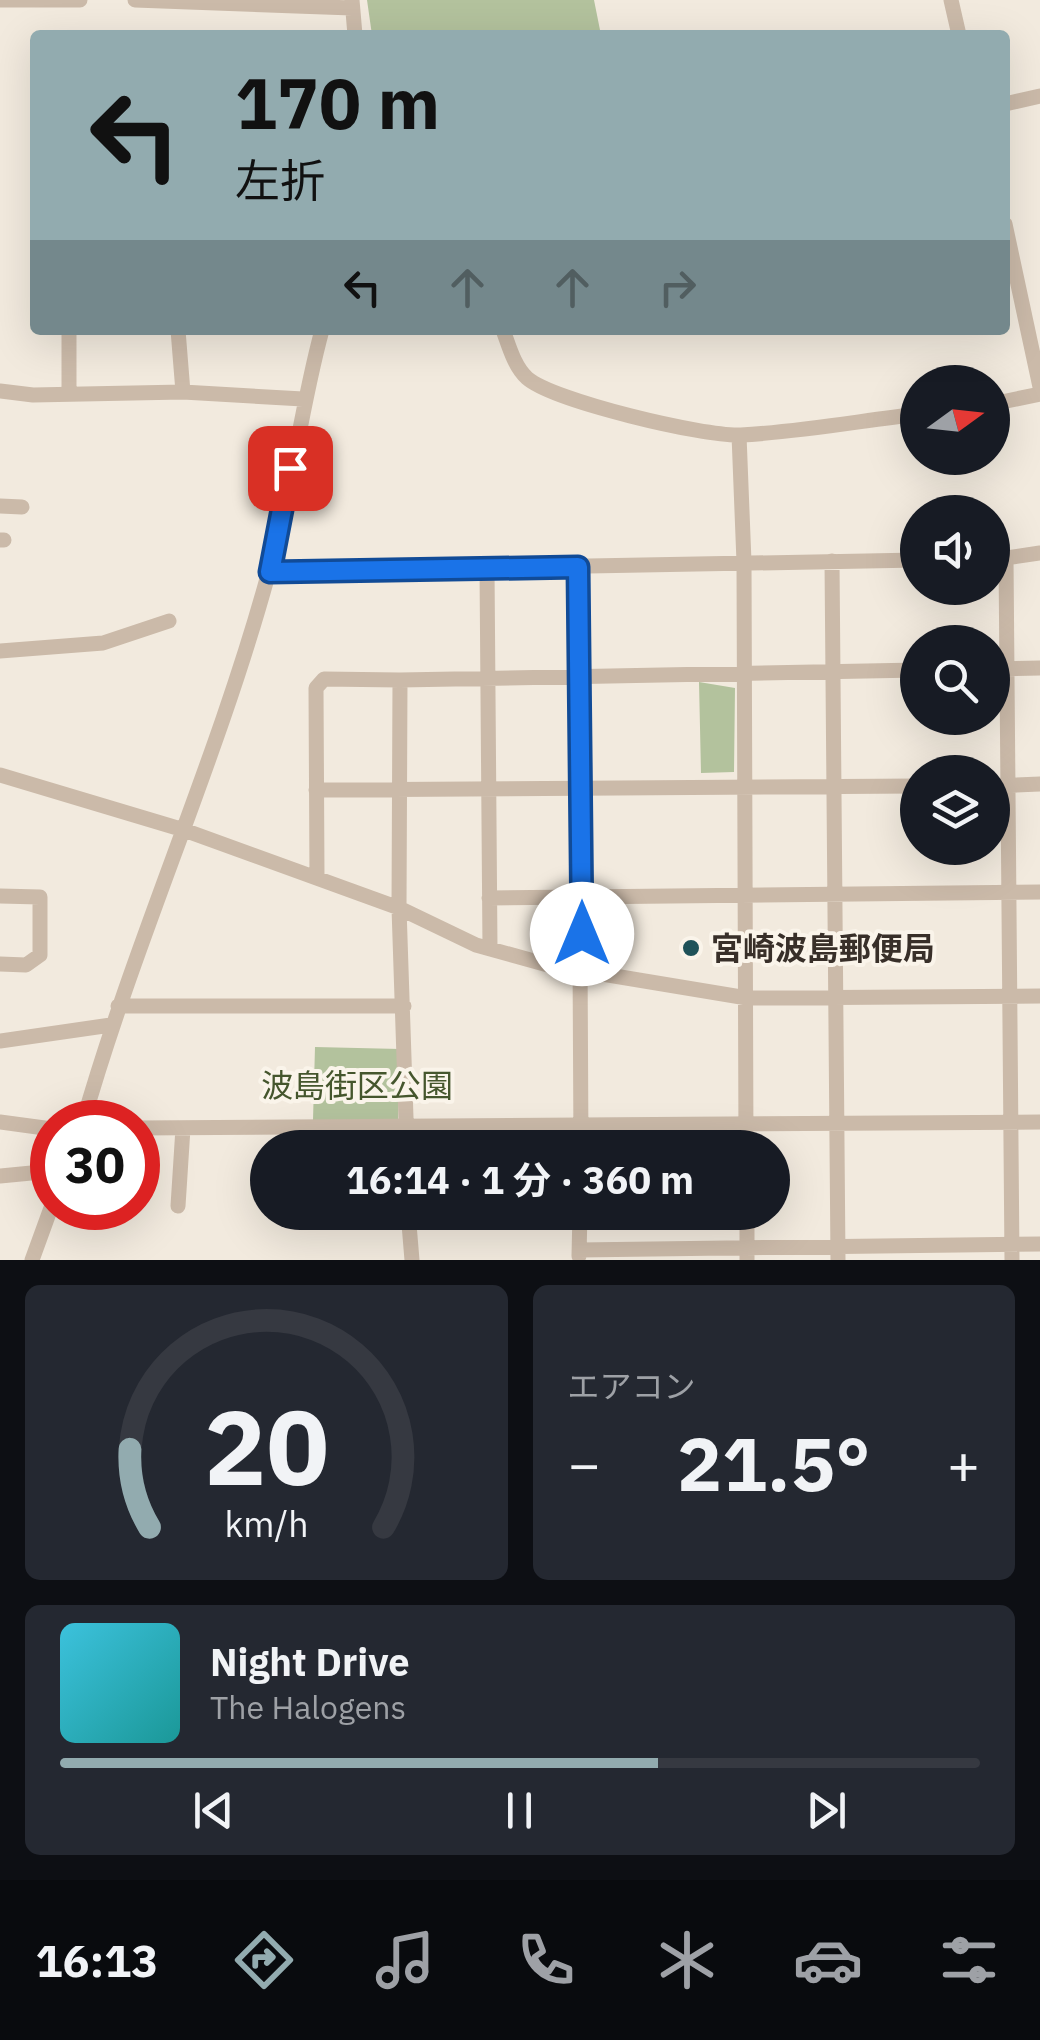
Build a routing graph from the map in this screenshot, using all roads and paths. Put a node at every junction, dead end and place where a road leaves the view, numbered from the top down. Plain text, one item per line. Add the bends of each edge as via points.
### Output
1 (0, 0) edge
2 (80, 0) edge
3 (135, 0) edge
4 (951, 0) edge
5 (352, 4) edge
6 (355, 30) edge
7 (958, 30) edge
8 (1040, 96) edge
9 (1010, 103) edge
10 (1010, 248) edge
11 (70, 335) edge
12 (178, 335) edge
13 (321, 335) edge
14 (505, 335) edge
15 (0, 391) edge
16 (1040, 391) edge
17 (183, 392) junction
18 (69, 394) junction
19 (1010, 399) edge
20 (303, 400) junction
21 (900, 416) edge
22 (739, 435) junction
23 (0, 506) edge
24 (22, 507) dead end
25 (1040, 553) edge
26 (1010, 558) edge
27 (900, 560) edge
28 (832, 561) junction
29 (744, 562) junction
30 (578, 567) junction
31 (487, 568) junction
32 (270, 572) junction
33 (168, 621) dead end
34 (0, 651) edge
35 (1040, 668) edge
36 (1010, 669) edge
37 (900, 670) edge
38 (833, 672) junction
39 (744, 674) junction
40 (578, 676) junction
41 (488, 678) junction
42 (400, 680) junction
43 (0, 775) edge
44 (1040, 784) edge
45 (744, 785) junction
46 (834, 785) junction
47 (900, 786) edge
48 (1010, 786) edge
49 (581, 787) junction
50 (401, 788) junction
51 (488, 788) junction
52 (316, 790) junction
53 (184, 830) junction
54 (1008, 865) edge
55 (316, 878) junction
56 (1010, 892) junction
57 (1040, 892) edge
58 (835, 894) junction
59 (746, 895) junction
60 (0, 896) edge
61 (582, 897) junction
62 (490, 898) junction
63 (399, 908) junction
64 (490, 949) junction
65 (0, 964) edge
66 (582, 972) junction
67 (1012, 996) junction
68 (1040, 996) edge
69 (836, 997) junction
70 (747, 998) junction
71 (118, 1006) junction
72 (404, 1006) junction
73 (111, 1025) junction
74 (0, 1041) edge
75 (89, 1100) edge
76 (0, 1122) edge
77 (1011, 1122) junction
78 (1040, 1122) edge
79 (837, 1124) junction
80 (30, 1126) edge
81 (746, 1126) junction
82 (160, 1128) edge
83 (183, 1128) junction
84 (581, 1128) junction
85 (406, 1129) junction
86 (746, 1130) edge
87 (30, 1173) edge
88 (0, 1176) edge
89 (178, 1206) dead end
90 (43, 1230) edge
91 (410, 1230) edge
92 (580, 1230) edge
93 (1040, 1244) edge
94 (1012, 1252) edge
95 (838, 1253) edge
96 (747, 1254) edge
97 (579, 1255) edge
98 (32, 1260) edge
99 (412, 1260) edge

1 - 2 street
3 - 5 street
4 - 7 street
5 - 6 street
8 - 9 street
10 - 16 street
11 - 18 street
12 - 17 street
13 - 20 street
14 - 22 street via 528,379 551,390 691,431
15 - 18 street
16 - 19 street
17 - 18 street
17 - 20 street
20 - 32 street
21 - 22 street
22 - 29 street
23 - 24 street
25 - 26 street
27 - 28 street
28 - 29 street
28 - 38 street
29 - 30 street
29 - 39 street
30 - 31 street
30 - 40 street
31 - 32 street
31 - 41 street
32 - 53 street
33 - 34 street via 104,643
35 - 36 street
37 - 38 street
38 - 39 street
38 - 46 street
39 - 40 street
39 - 45 street
40 - 41 street
40 - 49 street
41 - 42 street
41 - 51 street
42 - 50 street
42 - 52 street via 324,679 316,688
43 - 53 street
44 - 48 street
45 - 46 street
45 - 49 street
45 - 59 street
46 - 47 street
46 - 58 street
49 - 51 street
49 - 61 street
50 - 51 street
50 - 52 street
50 - 63 street
51 - 62 street
52 - 55 street
53 - 55 street
53 - 71 street
54 - 56 street
55 - 63 street
56 - 57 street
56 - 58 street
56 - 67 street
58 - 59 street
58 - 69 street
59 - 61 street
59 - 70 street
60 - 65 street via 40,896 40,954 26,965
61 - 62 street
61 - 66 street
62 - 64 street
63 - 64 street
63 - 72 street
64 - 66 street
66 - 70 street
66 - 84 street
67 - 68 street
67 - 69 street
67 - 77 street
69 - 70 street
69 - 79 street
70 - 81 street
71 - 72 street
71 - 73 street
72 - 85 street
73 - 74 street
73 - 75 street
76 - 80 street
77 - 78 street
77 - 79 street
77 - 94 street
79 - 81 street
79 - 95 street
81 - 84 street
81 - 86 street
82 - 83 street
83 - 85 street
83 - 89 street
84 - 85 street
87 - 88 street
90 - 98 street
91 - 99 street
92 - 97 street
93 - 94 street
94 - 95 street
95 - 96 street
96 - 97 street

